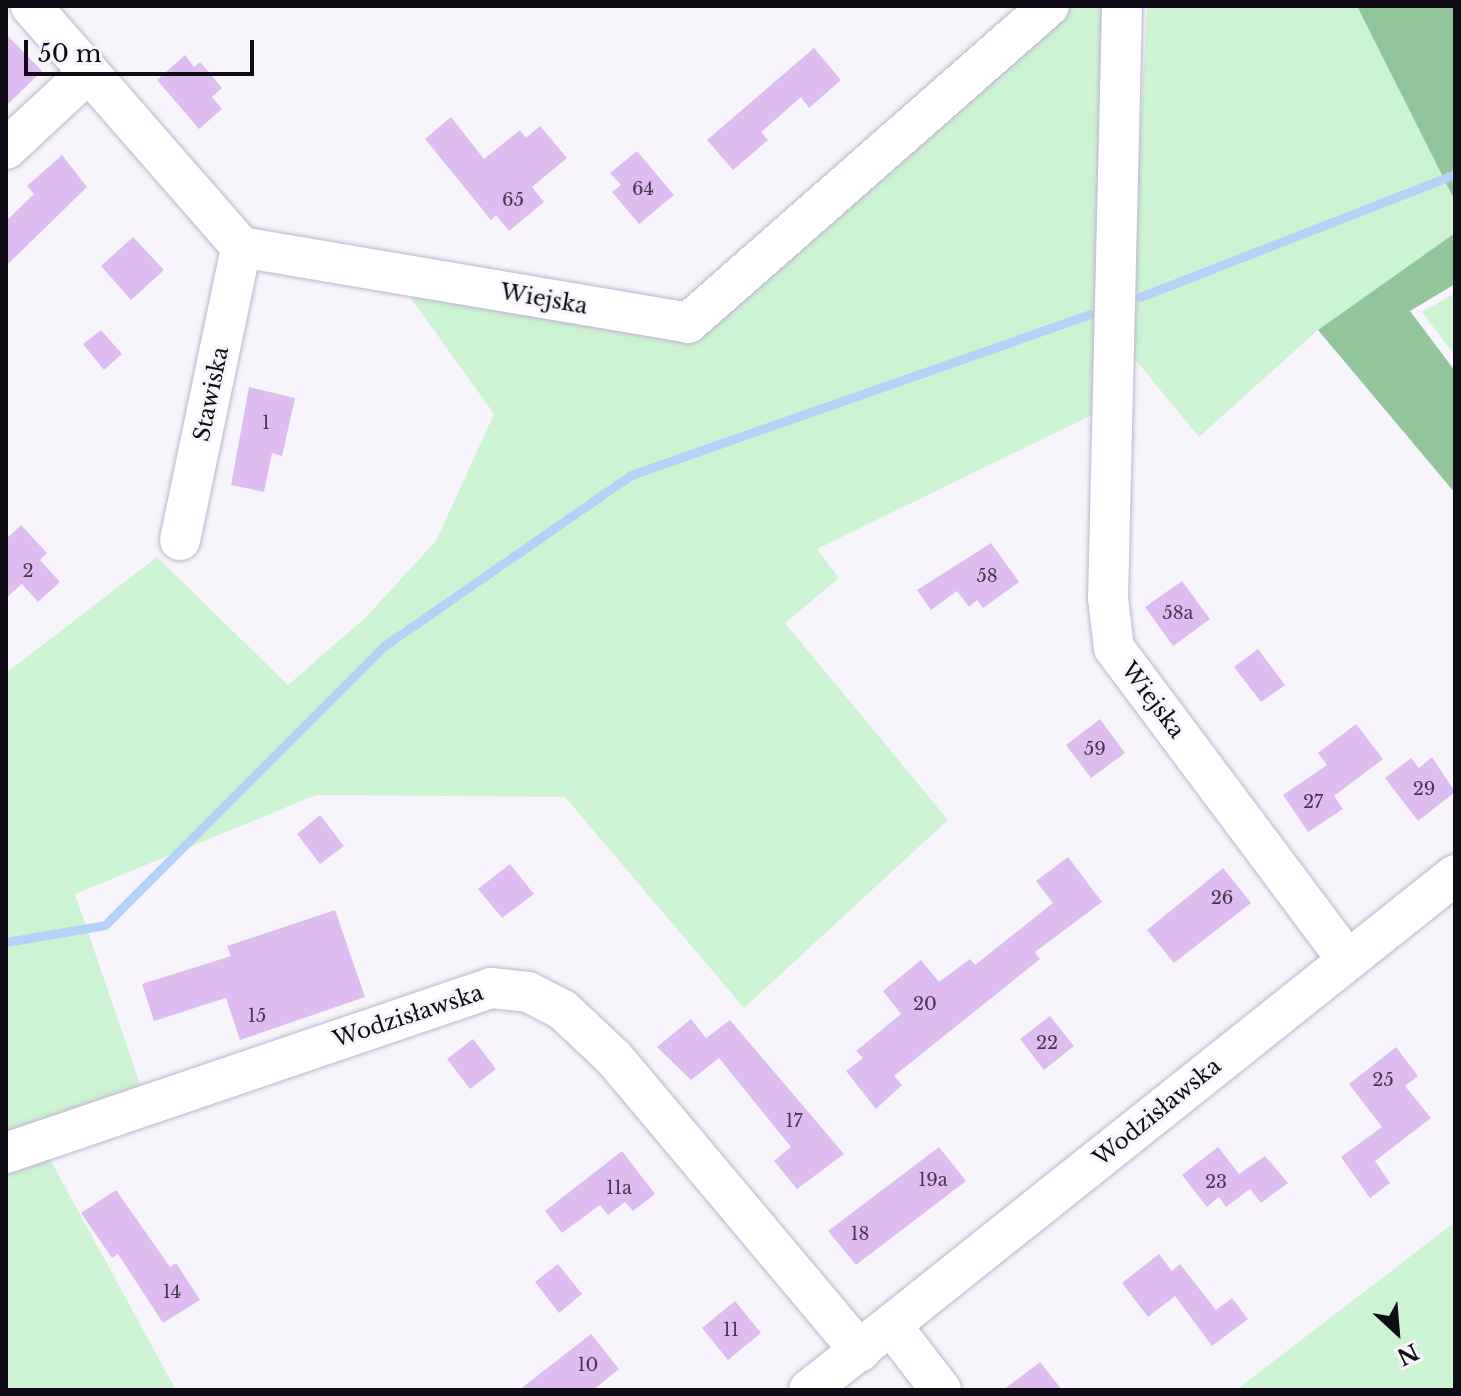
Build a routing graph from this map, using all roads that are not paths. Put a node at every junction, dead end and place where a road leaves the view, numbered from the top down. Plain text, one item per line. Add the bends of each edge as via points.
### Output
1 (31, 6) edge
2 (1049, 6) edge
3 (1122, 6) edge
4 (89, 72) junction
5 (6, 149) edge
6 (241, 247) junction
7 (180, 540) dead end
8 (1455, 875) edge
9 (1347, 959) junction
10 (6, 1153) edge
11 (891, 1325) junction
12 (860, 1351) junction
13 (809, 1390) edge
14 (941, 1390) edge

1 - 4 street
2 - 6 street, Wiejska via 688,323
3 - 9 street, Wiejska via 1108,598 1114,648
4 - 5 street
4 - 6 street
6 - 7 street, Stawiska
8 - 9 street, Wodzisławska
9 - 11 street, Wodzisławska
10 - 12 street, Wodzisławska via 491,988 528,992 563,1010 614,1058
11 - 12 street, Wodzisławska
11 - 14 street
12 - 13 street, Wodzisławska

